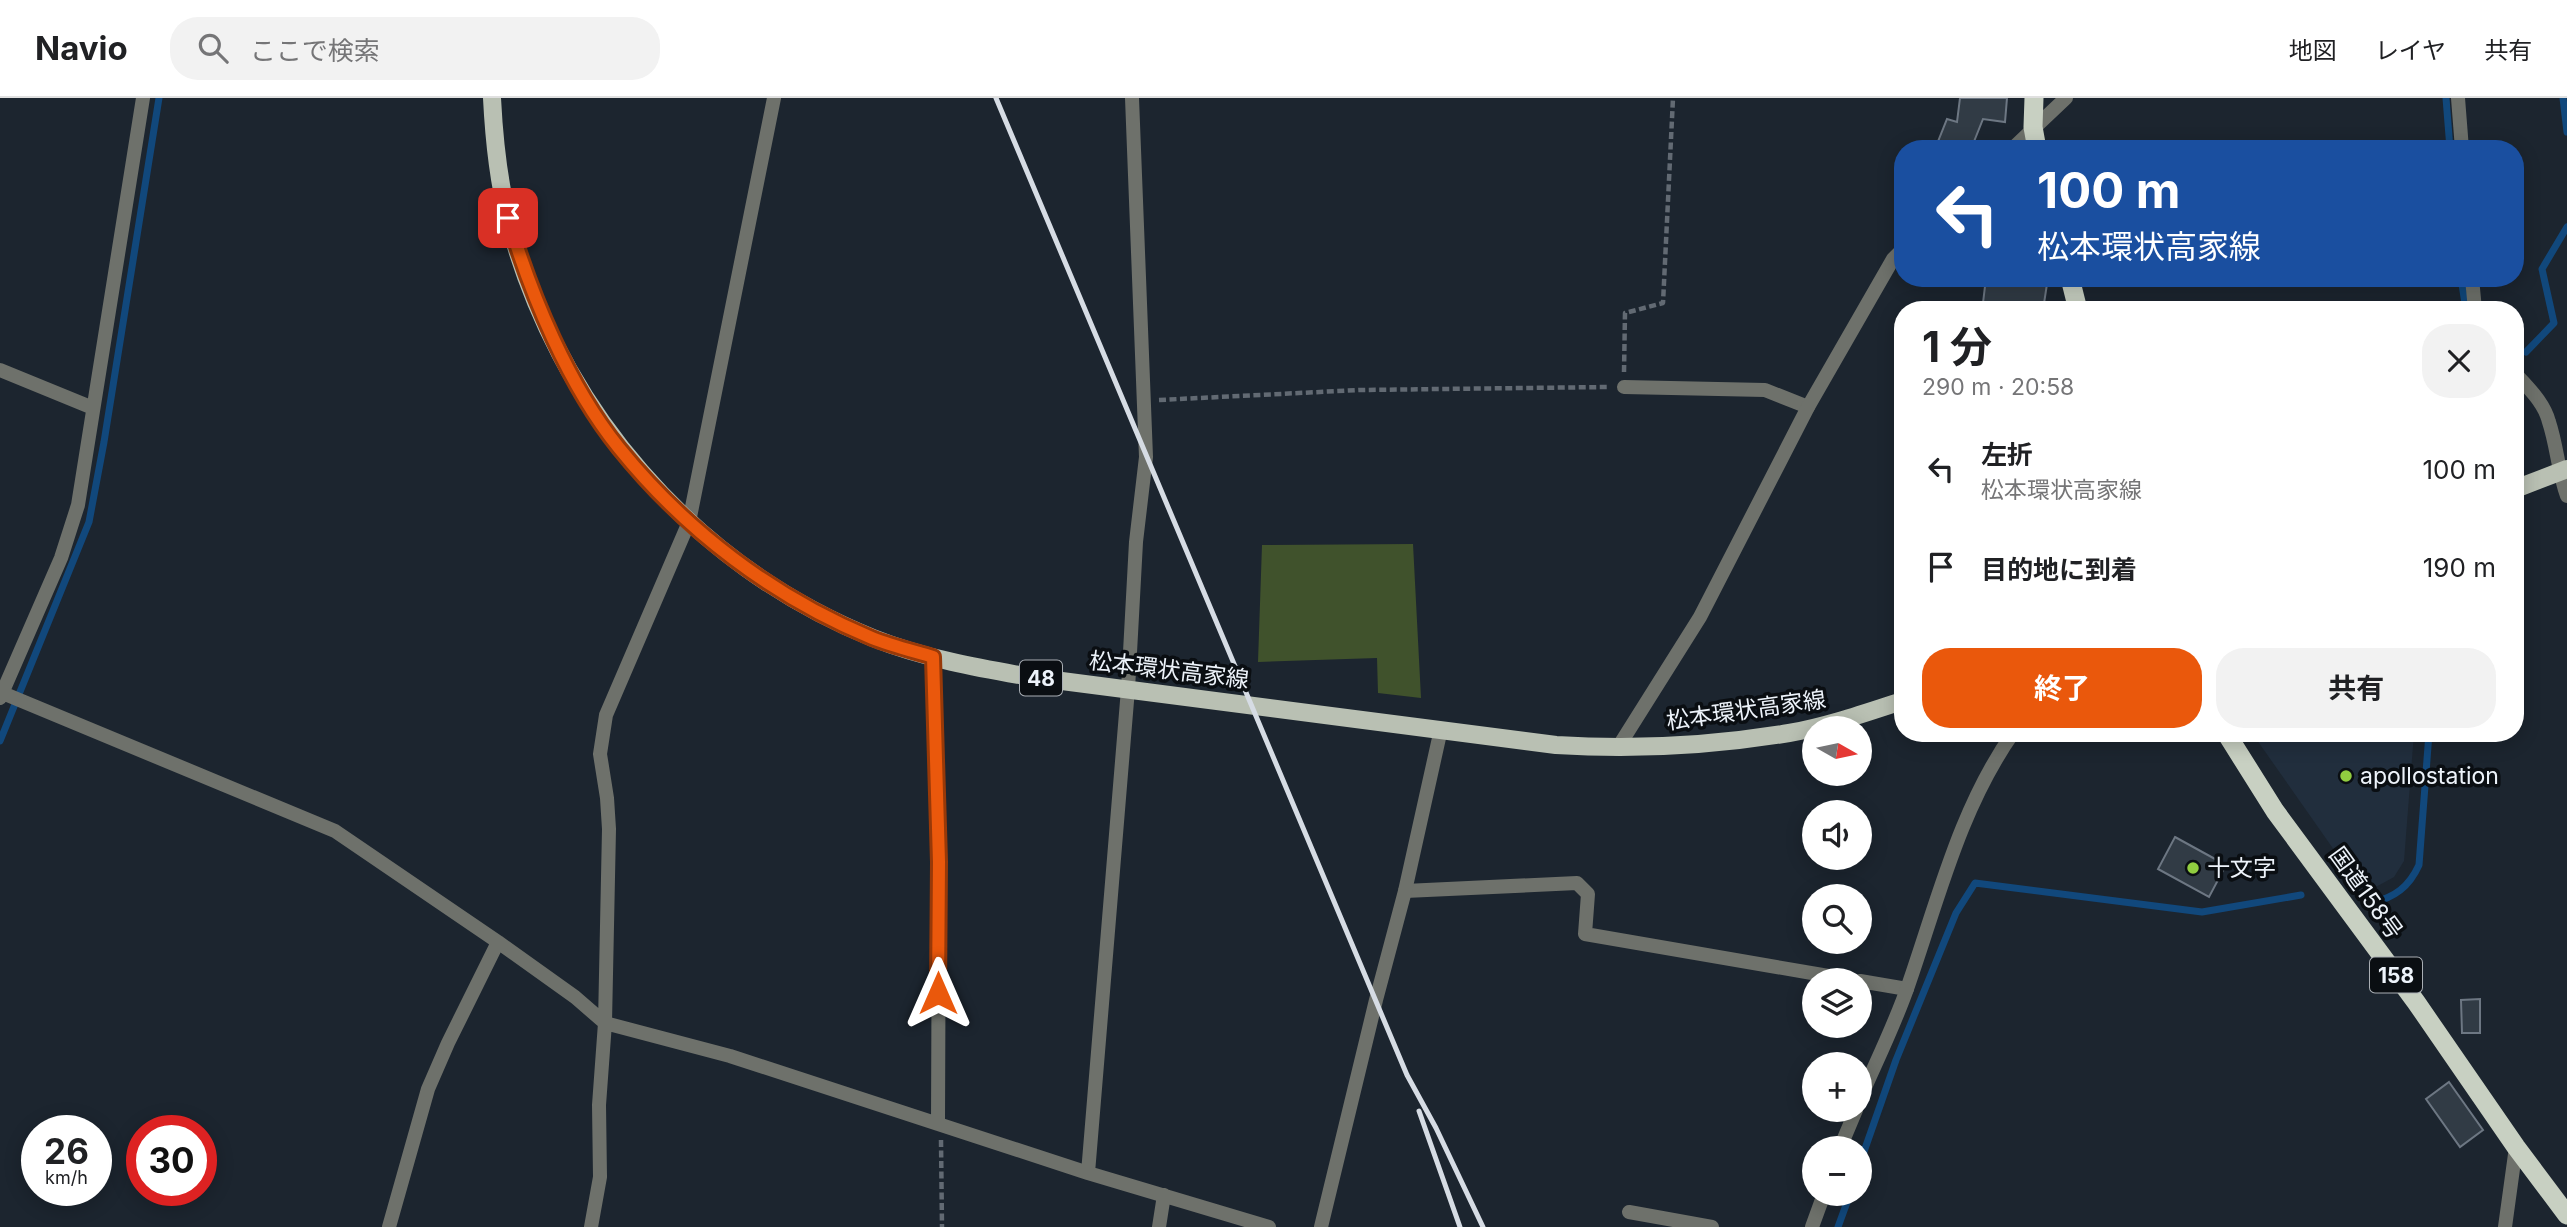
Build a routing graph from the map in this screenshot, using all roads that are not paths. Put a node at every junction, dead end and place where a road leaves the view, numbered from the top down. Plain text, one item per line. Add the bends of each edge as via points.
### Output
1 (143, 98) edge
2 (492, 98) edge
3 (774, 98) edge
4 (1132, 98) edge
5 (2034, 98) edge
6 (2066, 98) edge
7 (2458, 98) edge
8 (2034, 127) junction
9 (2021, 140) edge
10 (2036, 140) edge
11 (2461, 140) edge
12 (1894, 257) edge
13 (0, 369) edge
14 (2524, 383) edge
15 (1624, 387) road end
16 (1808, 407) junction
17 (93, 408) junction
18 (2563, 471) edge
19 (2524, 486) edge
20 (2567, 496) edge
21 (689, 522) junction
22 (933, 657) junction
23 (1128, 690) junction
24 (1, 695) edge
25 (1894, 704) edge
26 (1441, 729) junction
27 (2007, 742) edge
28 (2232, 742) edge
29 (1617, 749) junction
30 (1405, 891) junction
31 (498, 942) junction
32 (1802, 971) edge
33 (1872, 983) edge
34 (1907, 989) junction
35 (605, 1023) junction
36 (1872, 1072) edge
37 (939, 1125) junction
38 (2516, 1147) junction
39 (1088, 1173) junction
40 (1164, 1195) junction
41 (1820, 1206) edge
42 (1629, 1212) dead end
43 (2567, 1215) edge
44 (389, 1227) edge
45 (591, 1227) edge
46 (1159, 1227) edge
47 (1269, 1227) edge
48 (1321, 1227) edge
49 (1712, 1227) edge
50 (1812, 1227) edge
51 (2505, 1227) edge

1 - 17 street
2 - 21 main road, 松本環状高家線 / 48 via 508,218 543,315 584,395 618,446
3 - 21 street
4 - 23 street via 1146,457
5 - 8 highway
6 - 8 street
7 - 11 street
8 - 9 street
8 - 10 highway
12 - 16 street
13 - 17 street
14 - 18 street via 2549,420
15 - 16 street via 1765,390
16 - 29 street via 1700,617
17 - 24 street via 78,505 61,558
18 - 19 main road
18 - 20 street
21 - 22 main road, 松本環状高家線 / 48 via 781,592 873,638
21 - 35 street via 606,715 600,754 609,829
22 - 23 main road, 松本環状高家線 / 48 via 969,667
22 - 37 street
23 - 26 main road, 松本環状高家線 / 48
23 - 39 street
24 - 31 street via 335,831
25 - 29 main road, 松本環状高家線 / 48 via 1791,733
26 - 29 main road, 松本環状高家線 / 48
26 - 30 street
27 - 34 street via 1963,823
28 - 38 highway, 国道158号 / 158
30 - 32 street via 1577,883 1588,894 1585,934
30 - 48 street
31 - 35 street
31 - 44 street via 428,1089
33 - 34 street
34 - 36 street
35 - 37 street via 730,1056
35 - 45 street via 600,1177
37 - 39 street
38 - 43 highway, 国道158号 / 158
38 - 51 street
39 - 40 street
40 - 46 street
40 - 47 street
41 - 50 street
42 - 49 street

